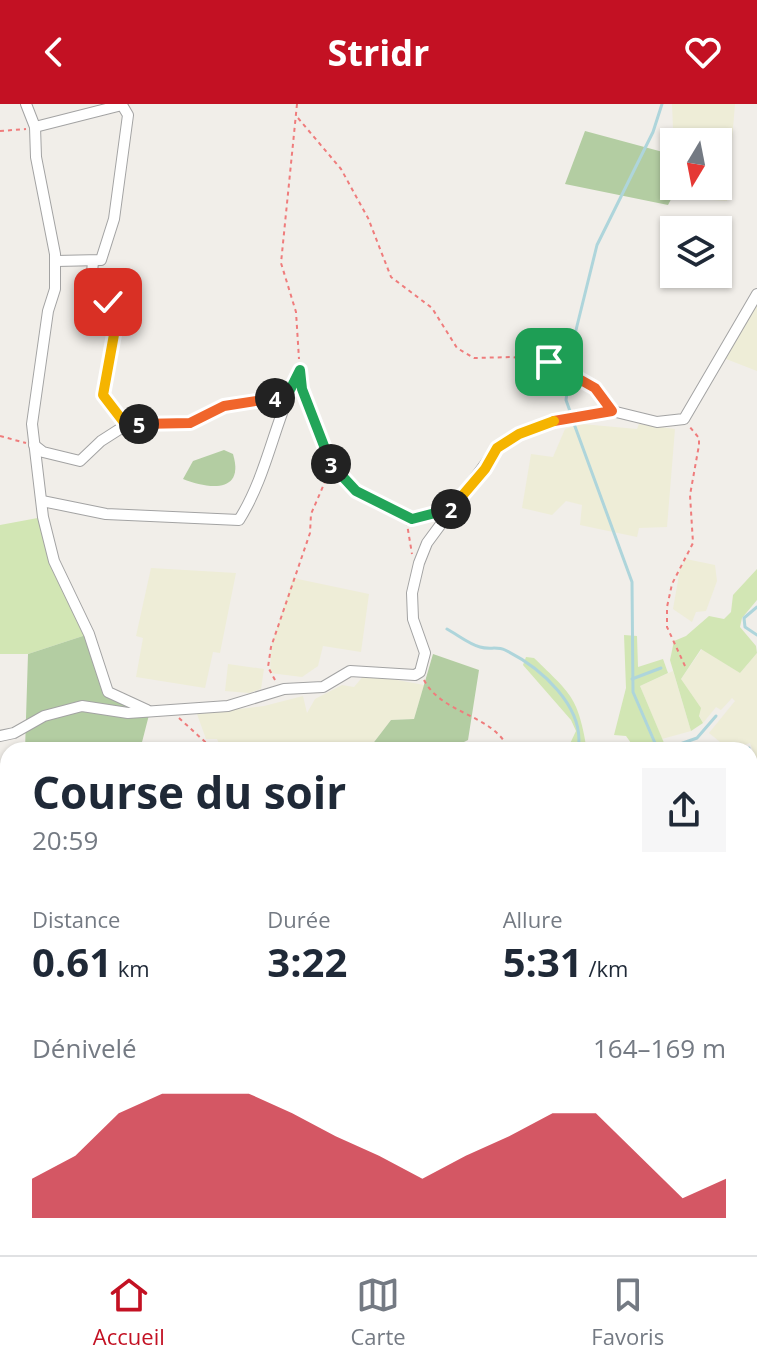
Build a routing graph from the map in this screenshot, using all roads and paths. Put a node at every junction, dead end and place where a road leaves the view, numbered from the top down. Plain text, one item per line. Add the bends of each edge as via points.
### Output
1 (122, 104) edge
2 (297, 104) edge
3 (27, 105) edge
4 (298, 117) junction
5 (35, 127) junction
6 (0, 131) edge
7 (56, 261) junction
8 (93, 262) junction
9 (757, 294) edge
10 (300, 370) junction
11 (288, 394) junction
12 (612, 411) junction
13 (684, 419) junction
14 (126, 425) junction
15 (0, 436) edge
16 (34, 445) junction
17 (332, 467) junction
18 (42, 501) junction
19 (449, 511) junction
20 (400, 514) junction
21 (414, 560) dead end
22 (685, 666) dead end
23 (420, 672) junction
24 (284, 689) junction
25 (169, 709) junction
26 (150, 711) junction
27 (0, 736) edge
28 (205, 742) edge
29 (503, 742) edge

1 - 5 street
1 - 8 street via 128,115 114,219 101,260
2 - 4 path
3 - 5 street
4 - 10 path via 281,263 296,312
4 - 12 path via 341,169 391,277 432,308 457,348 474,358 512,357 565,368 595,388
5 - 6 path
5 - 7 street
7 - 8 street
7 - 16 street via 32,424
8 - 14 street via 91,283 117,318 103,395
9 - 13 street
10 - 11 street
10 - 17 path via 302,389
11 - 14 street via 224,406 190,423
11 - 18 street via 239,520 106,514
12 - 13 street via 657,422
12 - 19 street via 567,417 506,441
13 - 22 path via 699,438 690,495 694,536 672,584 667,621
14 - 16 street via 80,461
15 - 16 path
16 - 18 street
17 - 20 path via 356,491
17 - 24 path via 311,514 310,533 271,647 271,676
18 - 26 street via 54,561 89,634 108,692
19 - 20 path via 412,519
19 - 23 street via 427,543 413,582 413,619 425,653
20 - 21 path
23 - 24 street via 404,676 350,671 323,687
23 - 29 path via 440,702
24 - 25 street via 228,706
25 - 26 street
25 - 28 path
26 - 27 street via 82,706

